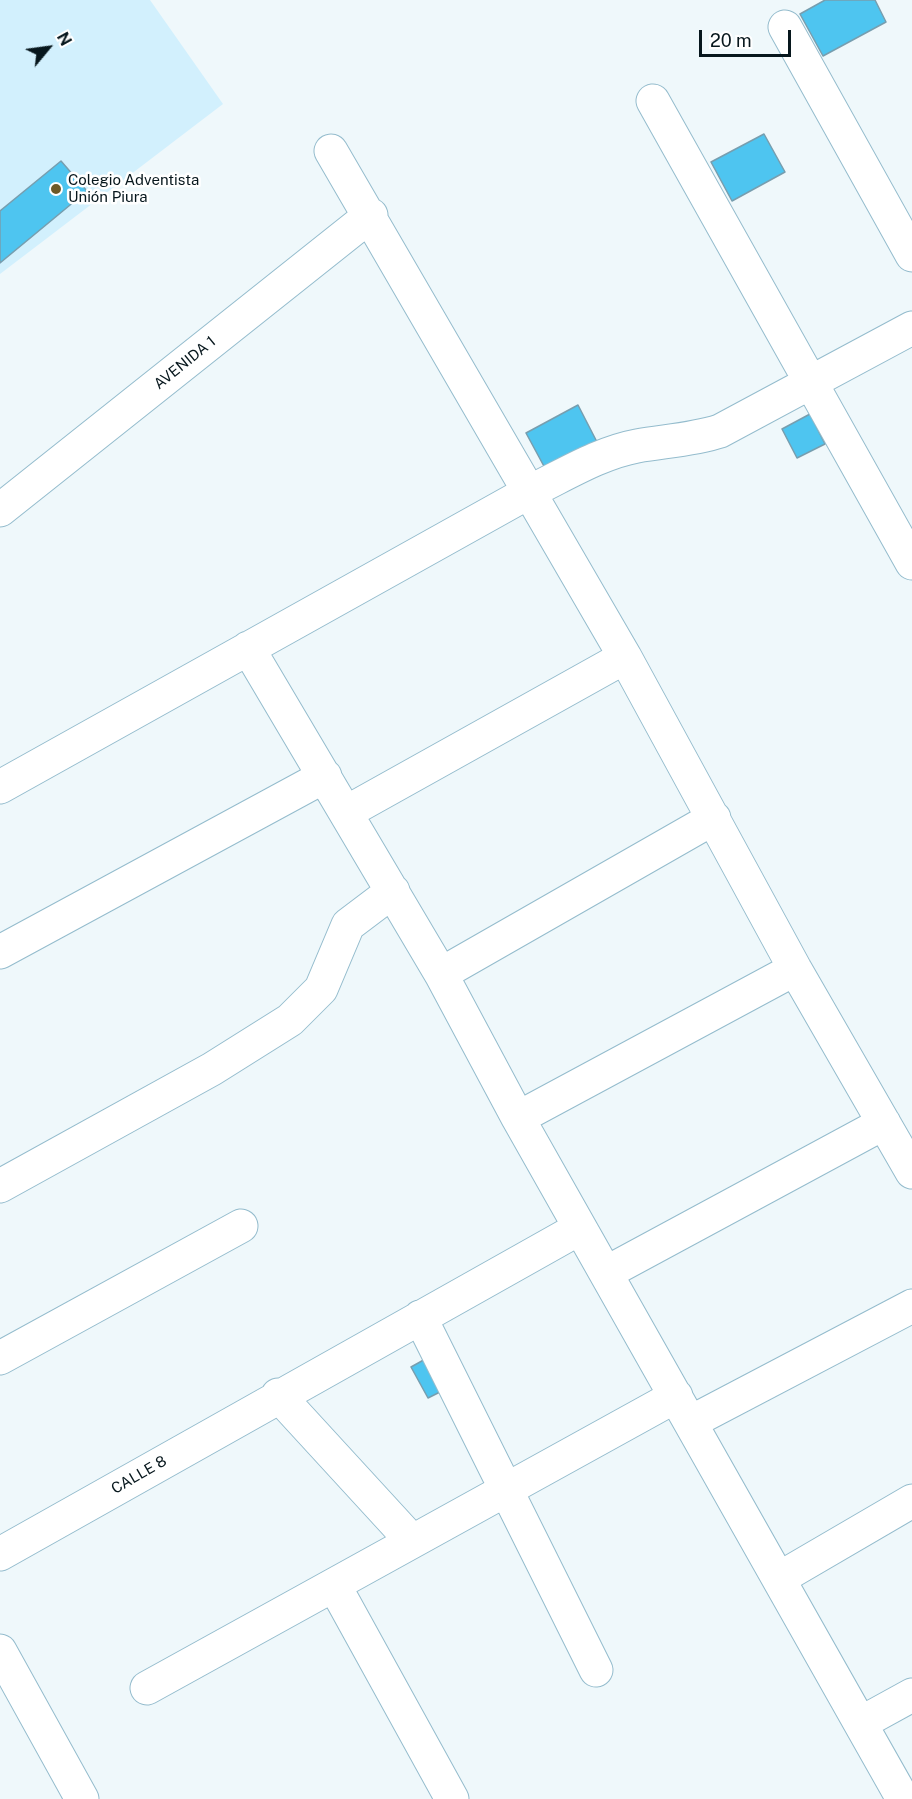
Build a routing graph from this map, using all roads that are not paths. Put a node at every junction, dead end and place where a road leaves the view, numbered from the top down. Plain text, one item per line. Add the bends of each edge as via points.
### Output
1 (785, 27) dead end
2 (652, 100) dead end
3 (331, 151) dead end
4 (371, 215) junction
5 (912, 255) edge
6 (912, 328) edge
7 (811, 383) junction
8 (529, 492) junction
9 (0, 510) edge
10 (912, 563) edge
11 (248, 648) junction
12 (626, 657) junction
13 (325, 776) junction
14 (0, 787) edge
15 (347, 812) junction
16 (714, 818) junction
17 (393, 891) junction
18 (0, 952) edge
19 (795, 969) junction
20 (441, 974) junction
21 (518, 1118) junction
22 (884, 1123) junction
23 (912, 1172) edge
24 (0, 1186) edge
25 (241, 1226) dead end
26 (580, 1228) junction
27 (606, 1273) junction
28 (912, 1306) edge
29 (420, 1317) junction
30 (0, 1358) edge
31 (278, 1395) junction
32 (684, 1409) junction
33 (506, 1490) junction
34 (912, 1501) edge
35 (412, 1541) junction
36 (0, 1554) edge
37 (780, 1578) junction
38 (334, 1585) junction
39 (0, 1651) edge
40 (596, 1670) dead end
41 (147, 1688) dead end
42 (912, 1695) edge
43 (861, 1723) junction
44 (82, 1799) edge
45 (452, 1799) edge
46 (903, 1799) edge

1 - 5 street
2 - 7 street
3 - 4 street
4 - 8 street
4 - 9 street, AVENIDA 1
6 - 7 street
7 - 8 street via 720,431 697,439 611,453
7 - 10 street
8 - 11 street
8 - 12 street
11 - 13 street
11 - 14 street
12 - 15 street
12 - 16 street
13 - 15 street
13 - 18 street
15 - 17 street
16 - 19 street
16 - 20 street
17 - 20 street
17 - 24 street via 348,925 321,989 290,1020 212,1069
19 - 21 street
19 - 22 street
20 - 21 street
21 - 26 street
22 - 23 street
22 - 27 street
25 - 30 street
26 - 27 street
26 - 29 street, CALLE 8
27 - 32 street
28 - 32 street
29 - 31 street, CALLE 8
29 - 33 street
31 - 35 street
31 - 36 street, CALLE 8
32 - 33 street
32 - 37 street
33 - 35 street
33 - 40 street
34 - 37 street
35 - 38 street
37 - 43 street
38 - 41 street
38 - 45 street
39 - 44 street
42 - 43 street
43 - 46 street

